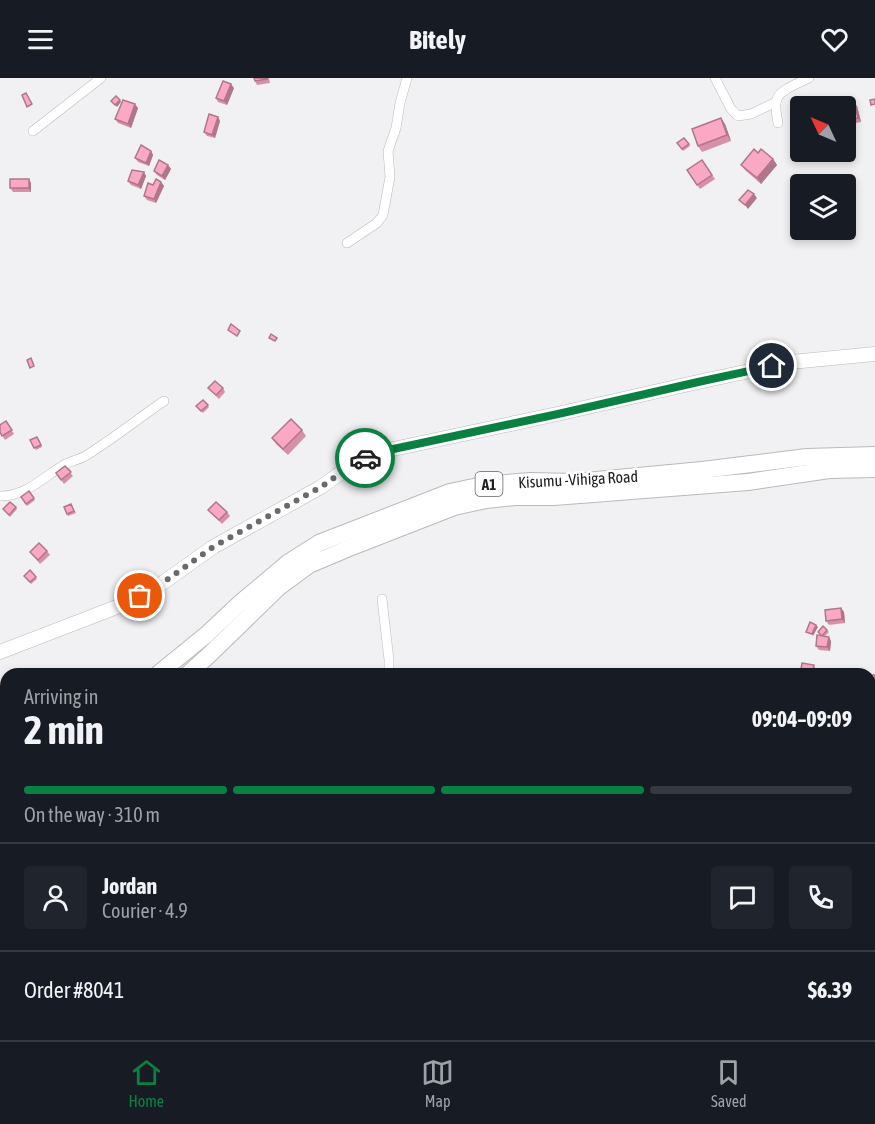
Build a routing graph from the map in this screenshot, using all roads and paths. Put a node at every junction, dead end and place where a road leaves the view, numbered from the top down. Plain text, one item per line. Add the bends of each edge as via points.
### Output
1 (101, 78) edge
2 (407, 78) edge
3 (715, 78) edge
4 (809, 78) edge
5 (776, 102) junction
6 (778, 123) dead end
7 (33, 131) dead end
8 (347, 243) dead end
9 (875, 354) edge
10 (164, 401) dead end
11 (875, 455) edge
12 (875, 468) edge
13 (0, 496) edge
14 (382, 600) dead end
15 (0, 652) edge
16 (165, 668) edge
17 (195, 668) edge
18 (389, 668) edge

1 - 7 street
2 - 8 street via 388,151 390,177 383,215
3 - 5 street via 738,116
4 - 5 street via 782,92
5 - 6 street
9 - 15 street via 791,362 384,451 356,462 321,487 213,547 157,587 122,605
10 - 13 street via 86,456 19,493
11 - 16 highway, Kisumu -Vihiga Road / A1 via 807,457 575,482 494,484 450,492 319,543 289,562
12 - 17 highway, Kisumu -Vihiga Road / A1 via 748,482 515,497 454,507 309,565 279,587
14 - 18 street

